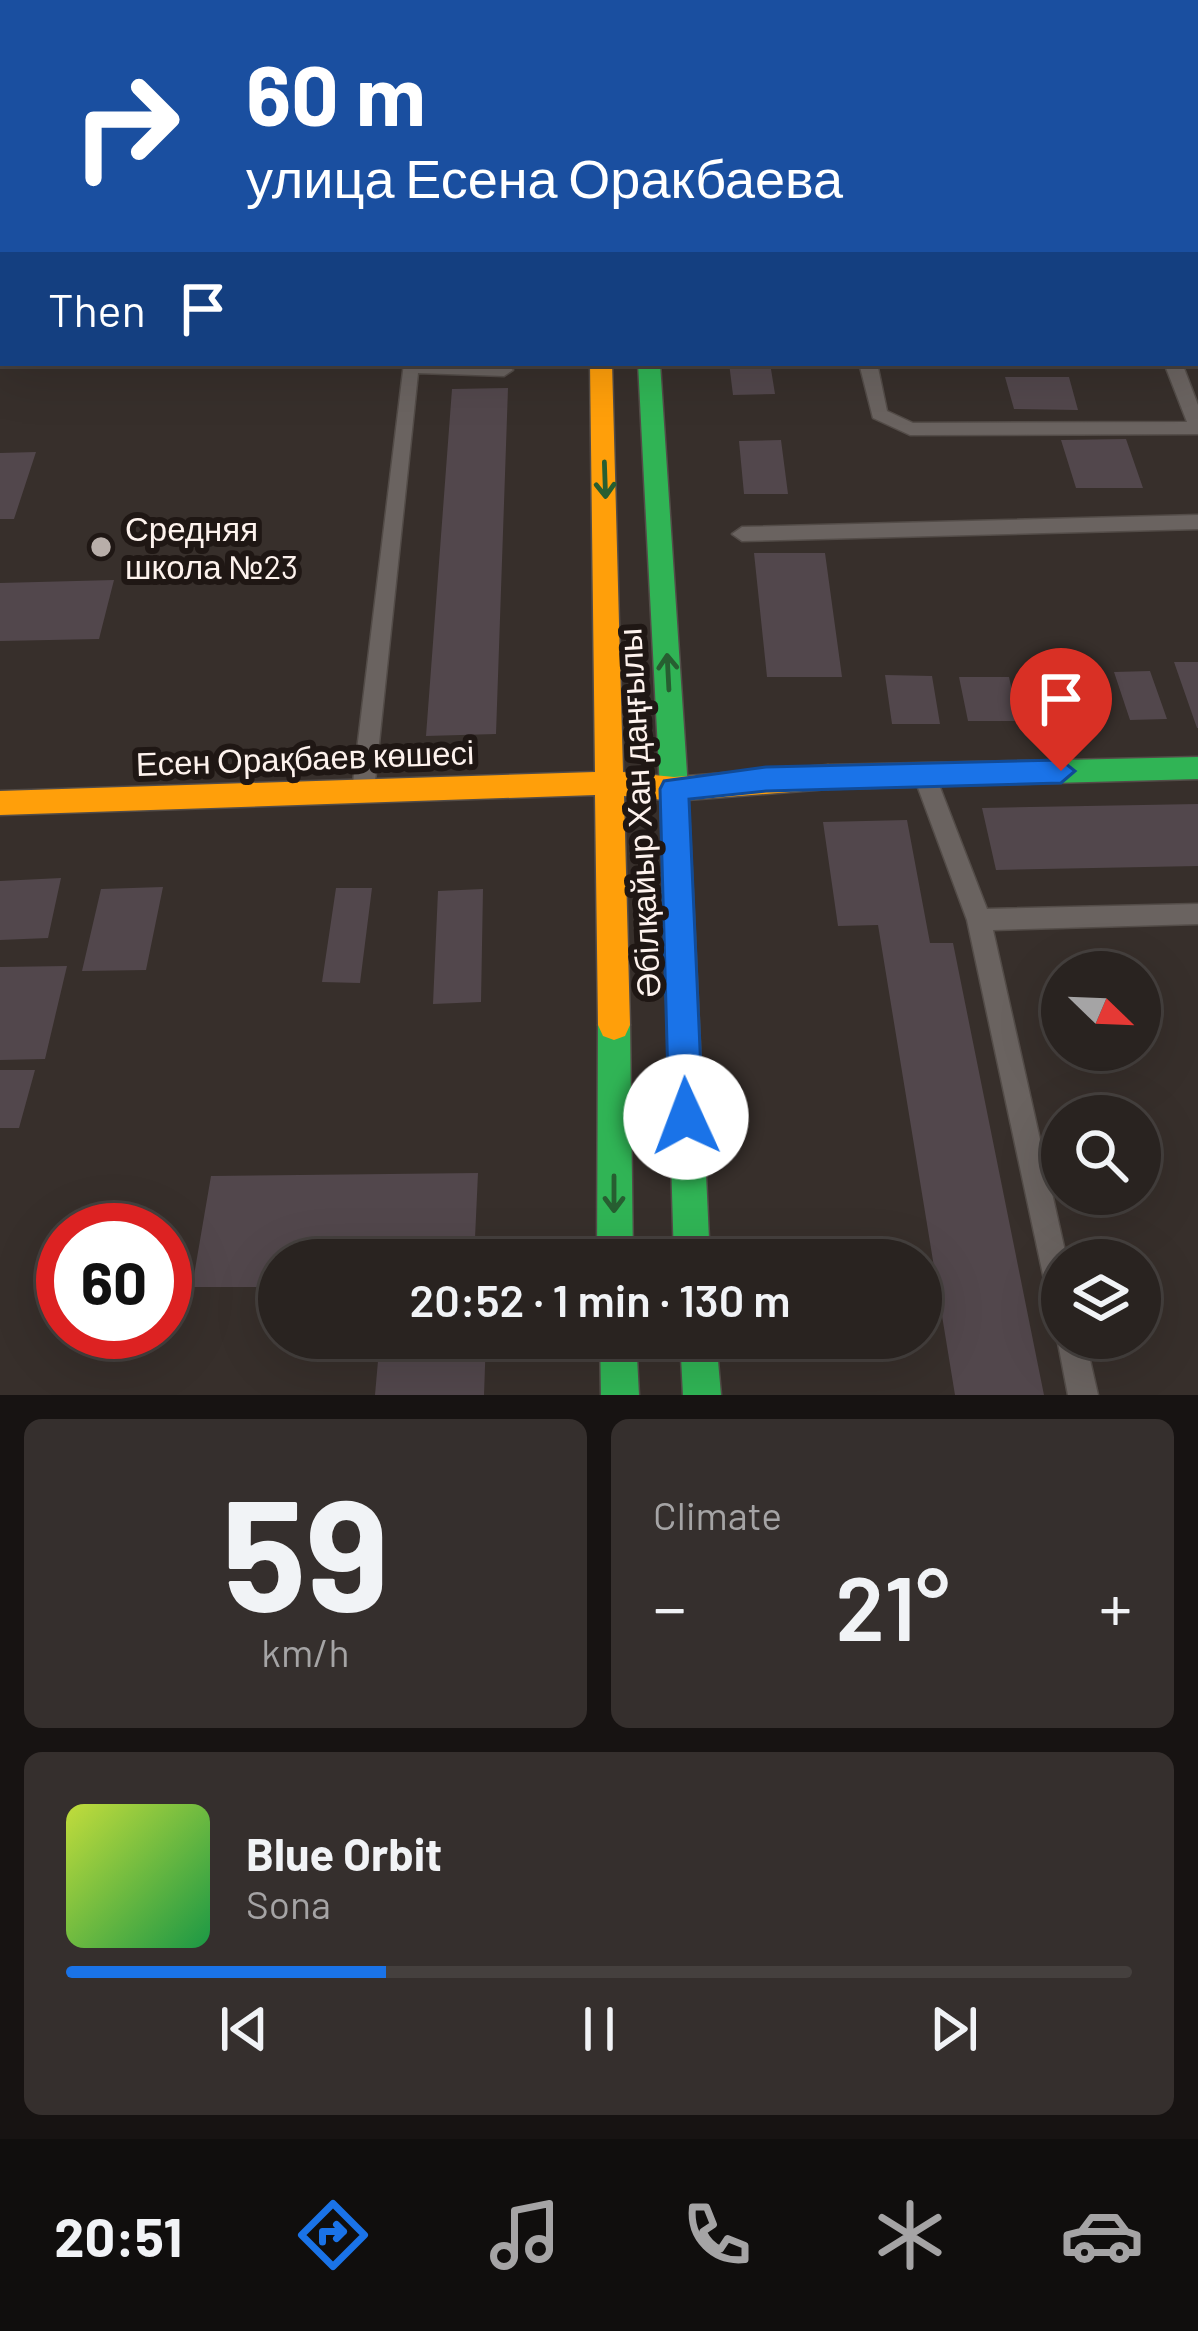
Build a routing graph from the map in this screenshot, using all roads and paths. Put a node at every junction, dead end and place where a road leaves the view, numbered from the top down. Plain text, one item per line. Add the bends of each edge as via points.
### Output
1 (410, 366) edge
2 (429, 366) edge
3 (601, 366) edge
4 (649, 366) edge
5 (869, 366) edge
6 (1174, 366) edge
7 (504, 370) dead end
8 (1198, 428) edge
9 (1198, 522) edge
10 (742, 534) dead end
11 (1198, 768) edge
12 (924, 774) junction
13 (613, 783) junction
14 (674, 789) junction
15 (363, 791) junction
16 (0, 803) edge
17 (1198, 914) edge
18 (979, 920) junction
19 (615, 1239) edge
20 (691, 1239) edge
21 (1049, 1239) edge
22 (619, 1359) edge
23 (699, 1359) edge
24 (1075, 1359) edge
25 (620, 1395) edge
26 (702, 1395) edge
27 (1083, 1395) edge

1 - 15 lane
2 - 7 lane
3 -> 13 main road, Әбілқайыр Хан даңғылы
14 -> 4 main road, Әбілқайыр Хан даңғылы
5 - 8 lane via 879,414 910,429
6 - 8 lane
9 - 10 lane
11 - 12 main road, Есен Орақбаев көшесі
12 - 14 main road, Есен Орақбаев көшесі
12 - 18 lane
13 - 14 main road, Есен Орақбаев көшесі
13 - 15 main road, Есен Орақбаев көшесі
13 -> 19 main road, Әбілқайыр Хан даңғылы
14 - 20 main road, Әбілқайыр Хан даңғылы
15 - 16 main road, Есен Орақбаев көшесі
17 - 18 lane
18 - 21 lane
22 - 25 main road
23 - 26 main road
24 - 27 lane

